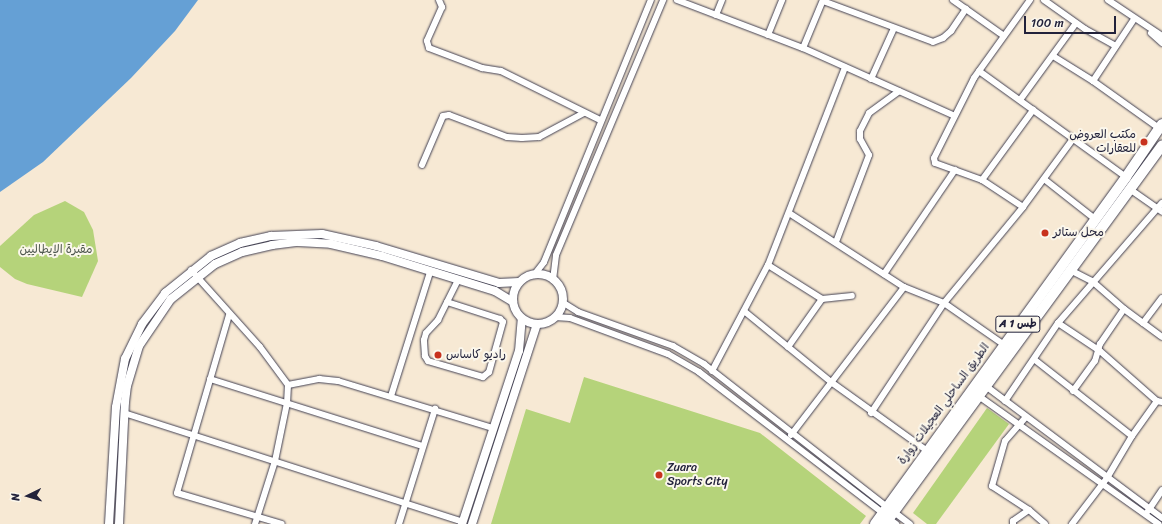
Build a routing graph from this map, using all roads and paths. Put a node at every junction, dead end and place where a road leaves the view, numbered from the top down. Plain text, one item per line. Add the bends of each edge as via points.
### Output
1 (439, 0) edge
2 (651, 0) edge
3 (663, 0) edge
4 (677, 0) edge
5 (722, 0) edge
6 (782, 0) edge
7 (823, 0) edge
8 (953, 0) edge
9 (1030, 0) edge
10 (1044, 0) edge
11 (1108, 0) edge
12 (966, 9) junction
13 (716, 15) junction
14 (1134, 19) junction
15 (1076, 23) junction
16 (1144, 26) junction
17 (894, 28) junction
18 (768, 35) junction
19 (1004, 36) junction
20 (1162, 36) edge
21 (1162, 43) edge
22 (1116, 46) junction
23 (803, 48) junction
24 (1053, 56) junction
25 (845, 67) junction
26 (979, 70) junction
27 (872, 78) junction
28 (1093, 81) junction
29 (899, 91) junction
30 (1020, 100) junction
31 (1034, 110) junction
32 (584, 113) junction
33 (953, 115) junction
34 (600, 120) junction
35 (1160, 126) edge
36 (1074, 139) junction
37 (1162, 145) edge
38 (422, 165) dead end
39 (955, 170) junction
40 (1126, 177) junction
41 (1044, 179) junction
42 (982, 180) junction
43 (1131, 190) junction
44 (1162, 203) edge
45 (1023, 207) junction
46 (1159, 210) edge
47 (789, 213) junction
48 (1095, 219) junction
49 (836, 242) junction
50 (351, 244) junction
51 (768, 265) junction
52 (191, 270) junction
53 (1072, 271) junction
54 (430, 272) junction
55 (884, 274) junction
56 (534, 275) junction
57 (196, 277) junction
58 (458, 280) junction
59 (553, 280) junction
60 (1092, 281) junction
61 (519, 282) junction
62 (904, 287) junction
63 (852, 296) dead end
64 (1162, 298) edge
65 (822, 299) junction
66 (447, 302) junction
67 (513, 302) junction
68 (562, 302) junction
69 (944, 304) junction
70 (1124, 309) junction
71 (744, 311) junction
72 (229, 315) junction
73 (555, 317) junction
74 (522, 318) junction
75 (1058, 323) junction
76 (1143, 323) junction
77 (537, 324) junction
78 (1162, 337) edge
79 (1003, 344) junction
80 (788, 347) junction
81 (680, 350) junction
82 (1100, 351) junction
83 (676, 358) junction
84 (1035, 360) junction
85 (712, 371) junction
86 (210, 378) junction
87 (831, 382) junction
88 (288, 385) junction
89 (987, 387) junction
90 (1073, 391) junction
91 (391, 396) junction
92 (980, 396) junction
93 (1005, 401) junction
94 (1159, 402) edge
95 (288, 403) junction
96 (435, 409) junction
97 (124, 413) junction
98 (871, 413) junction
99 (1025, 418) junction
100 (1019, 424) junction
101 (493, 428) junction
102 (793, 433) junction
103 (194, 436) junction
104 (1132, 436) junction
105 (787, 440) junction
106 (423, 446) junction
107 (926, 450) junction
108 (275, 461) junction
109 (1086, 463) junction
110 (1082, 469) junction
111 (1107, 478) junction
112 (1102, 484) junction
113 (1162, 490) edge
114 (470, 499) junction
115 (479, 502) junction
116 (406, 503) junction
117 (1029, 510) junction
118 (1147, 511) junction
119 (258, 516) junction
120 (889, 517) edge
121 (1162, 518) edge
122 (463, 523) edge
123 (109, 524) edge
124 (119, 524) edge
125 (255, 524) edge
126 (282, 524) edge
127 (399, 524) edge
128 (472, 524) edge
129 (875, 524) edge
130 (910, 524) edge
131 (1013, 524) edge
132 (1045, 524) edge
133 (1072, 524) edge
134 (1159, 524) edge

1 - 32 street via 442,7 427,41 429,48 482,68 501,71
2 - 34 street
3 - 59 street via 571,215 553,262
4 - 13 street
5 - 13 street
6 - 18 street
7 - 17 street
7 - 23 street
8 - 12 street
9 - 19 street
10 - 15 street
11 - 14 street
12 - 17 street via 951,31 938,41 926,41
12 - 19 street
13 - 18 street
14 - 16 street
14 - 22 street
15 - 22 street
15 - 24 street
16 - 20 street
16 - 21 street
17 - 27 street
18 - 23 street
19 - 26 street
22 - 28 street
23 - 25 street
24 - 28 street
24 - 30 street
25 - 27 street
25 - 47 street
26 - 30 street
26 - 33 street
27 - 29 street
28 - 35 street
29 - 33 street
29 - 49 street via 869,113 860,131 860,139 869,155
30 - 31 street
31 - 36 street
31 - 42 street
32 - 34 street
32 - 38 street via 539,138 507,137 449,115 443,116
33 - 39 street via 934,158 935,163
34 - 56 street via 544,262
35 - 40 highway, الطريق الساحلي العجيلات زوارة / A 1 طس
36 - 40 street
36 - 41 street
37 - 43 highway, A 1 طس
39 - 42 street
39 - 55 street
40 - 48 highway, الطريق الساحلي العجيلات زوارة / A 1 طس
41 - 45 street
41 - 48 street
42 - 45 street
43 - 46 street
43 - 53 highway, A 1 طس
44 - 46 street
45 - 69 street
46 - 60 street
47 - 49 street
47 - 51 street
48 - 79 highway, الطريق الساحلي العجيلات زوارة / A 1 طس
49 - 55 street
50 - 52 street via 322,234 271,236 224,250
50 - 54 street
50 - 57 street via 316,242 272,245 232,256
50 - 61 street via 498,283
51 - 65 street
51 - 71 street
52 - 57 street
52 - 123 street via 154,306 125,359 116,407
53 - 60 street
53 - 89 highway, A 1 طس
54 - 58 street
54 - 91 street
55 - 62 street
56 - 59 street via 544,275
56 - 61 street
57 - 72 street
57 - 97 street via 171,299 139,346 127,386
58 - 66 street
58 - 67 street via 502,294
59 - 68 street via 559,286
60 - 70 street
60 - 75 street
61 - 67 street
62 - 69 street
62 - 87 street
63 - 65 street
64 - 76 street
65 - 80 street
66 - 66 street via 438,320 426,333 425,356 428,361 483,377 489,372 503,322
67 - 74 street
68 - 73 street
68 - 81 street via 578,312
69 - 79 street
69 - 98 street
70 - 76 street
70 - 82 street via 1100,344
71 - 80 street
71 - 85 street
72 - 86 street
72 - 88 street via 260,347
73 - 77 street
73 - 83 street via 570,318
74 - 77 street
74 - 101 street via 519,351
75 - 82 street
75 - 84 street
76 - 78 street
77 - 115 street
79 - 107 highway, الطريق الساحلي العجيلات زوارة / A 1 طس
80 - 87 street
81 - 83 street
81 - 85 street
82 - 90 street
82 - 94 street
83 - 105 street via 699,372
84 - 90 street
84 - 93 street
85 - 102 street
86 - 95 street
86 - 103 street
87 - 98 street
87 - 102 street
88 - 91 street via 328,379
88 - 95 street
89 - 92 highway, A 1 طس
89 - 93 street
90 - 104 street
91 - 96 street
92 - 100 street
92 - 120 highway, A 1 طس
93 - 99 street
94 - 104 street
95 - 106 street
95 - 108 street
96 - 101 street
96 - 106 street
97 - 103 street
97 - 124 street
98 - 107 street
99 - 100 street
99 - 109 street
100 - 110 street
100 - 117 street via 1006,441 992,486
101 - 114 street
102 - 105 street
102 - 120 street
103 - 108 street
103 - 119 street via 177,493
104 - 111 street
105 - 120 street
106 - 116 street
107 - 120 highway, الطريق الساحلي العجيلات زوارة / A 1 طس
108 - 116 street
108 - 119 street
109 - 110 street
109 - 111 street
110 - 112 street
111 - 112 street
111 - 118 street
112 - 118 street
112 - 133 street
113 - 118 street
114 - 115 street
114 - 122 street
115 - 128 street
116 - 122 street
116 - 127 street
117 - 131 street via 1013,521
117 - 132 street
118 - 121 street
118 - 134 street
119 - 125 street
119 - 126 street
120 - 129 highway, الطريق الساحلي العجيلات زوارة / A 1 طس
120 - 130 street

